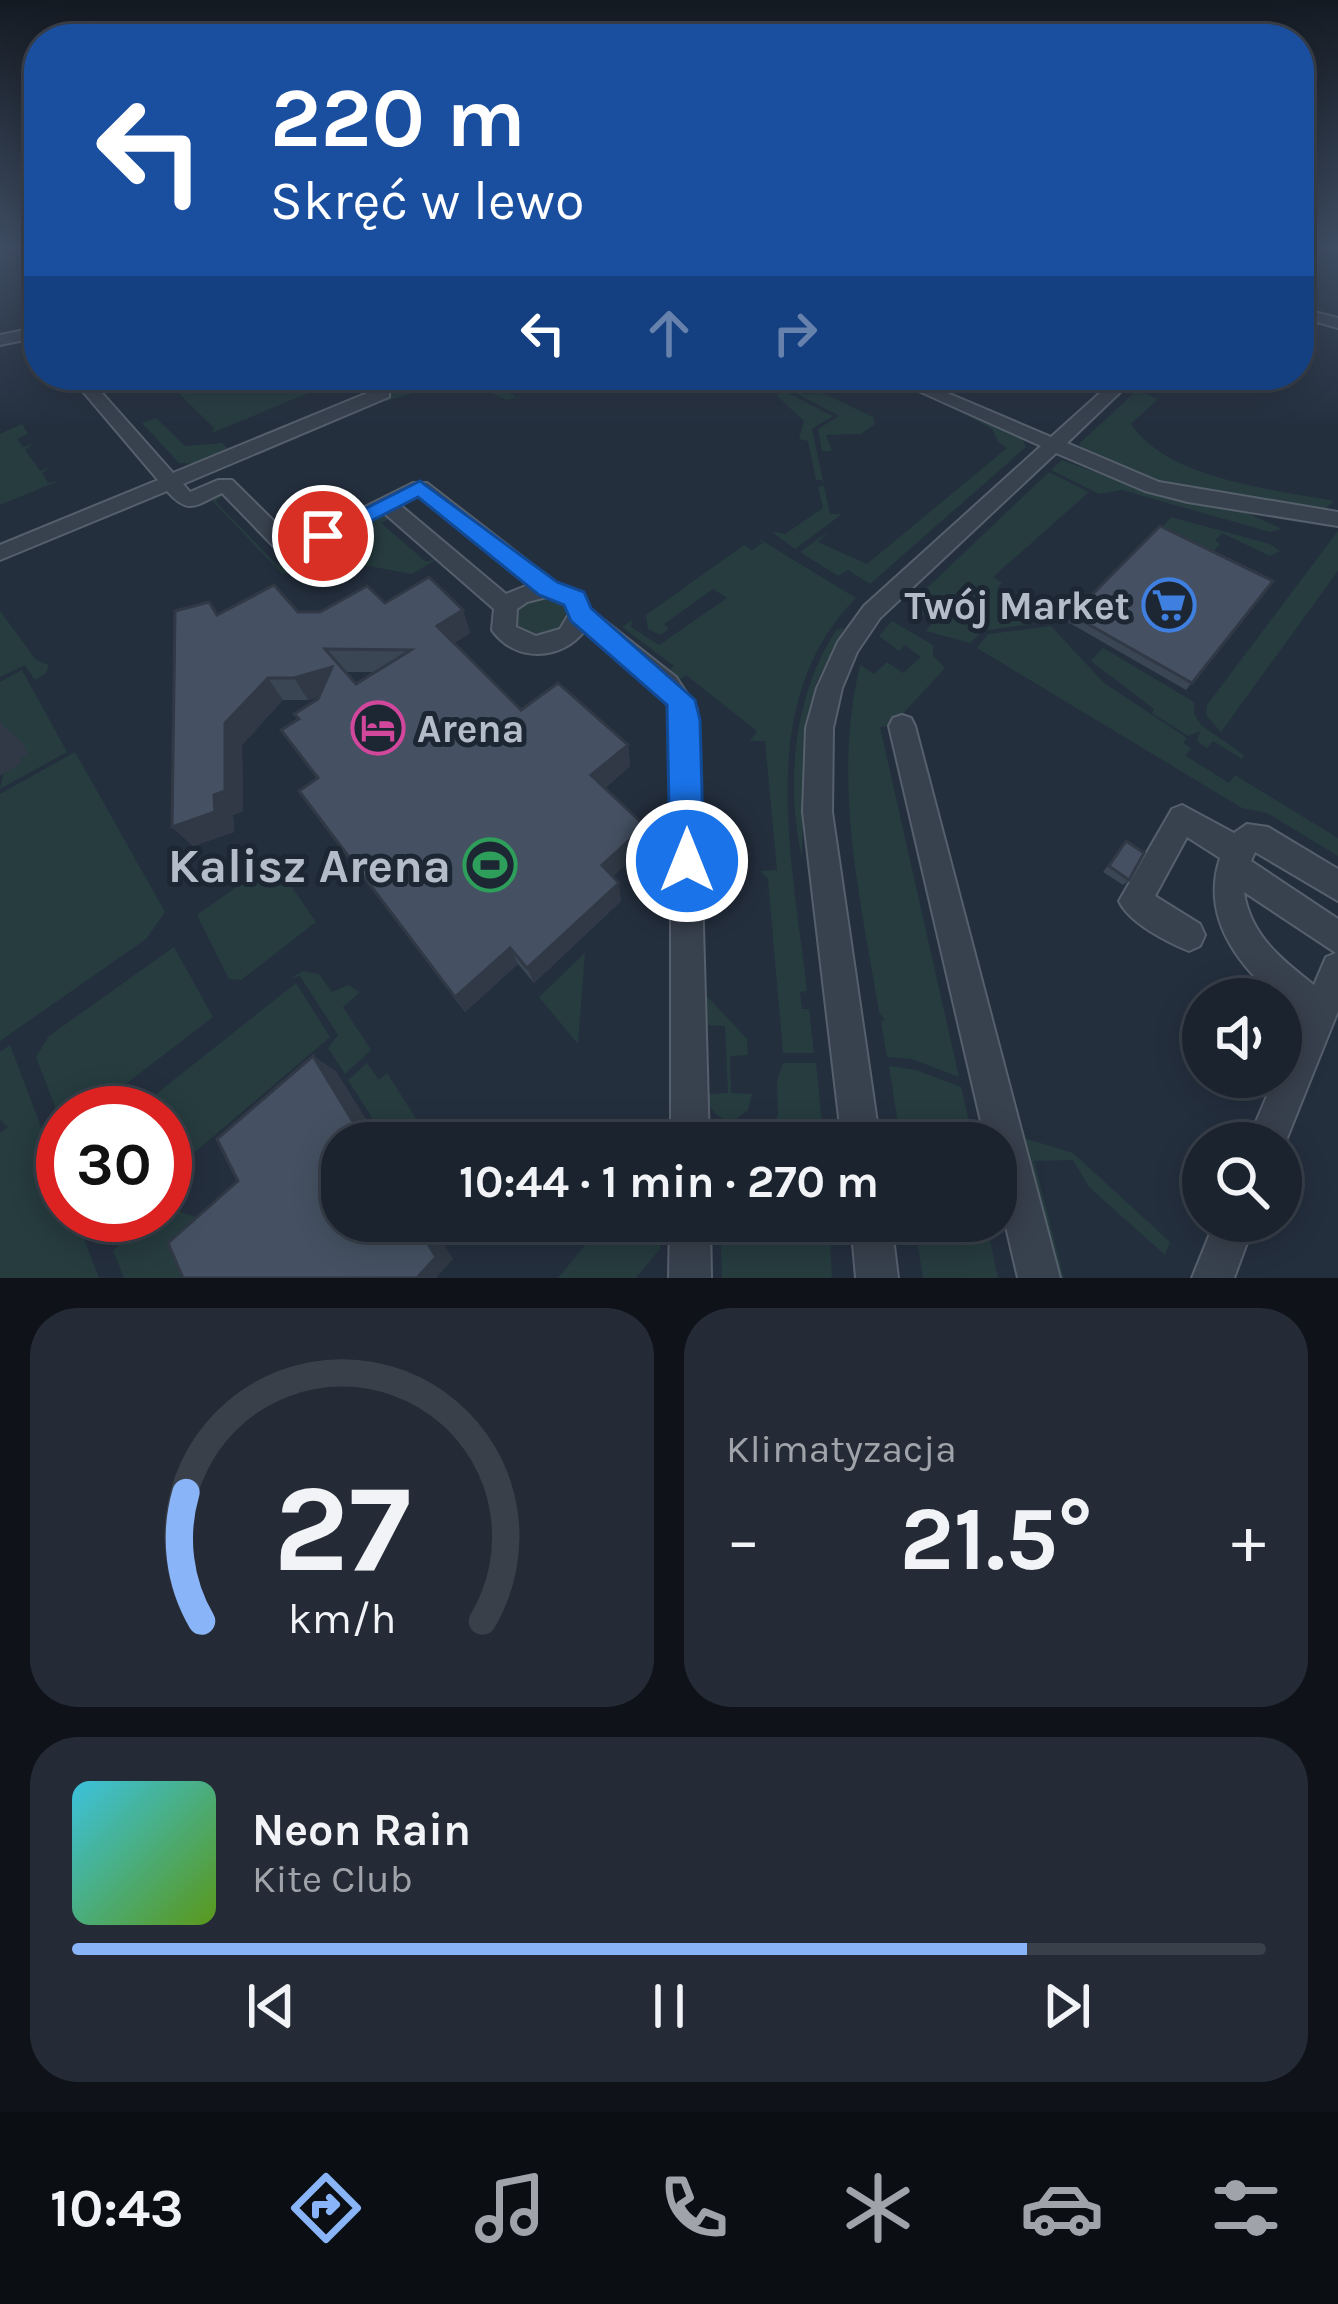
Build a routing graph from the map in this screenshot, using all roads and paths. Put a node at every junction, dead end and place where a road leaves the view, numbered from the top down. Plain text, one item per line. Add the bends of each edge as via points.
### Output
1 (90, 390) edge
2 (926, 390) edge
3 (1113, 390) edge
4 (383, 393) dead end
5 (1052, 445) junction
6 (171, 483) junction
7 (386, 504) junction
8 (1338, 519) edge
9 (0, 553) edge
10 (548, 589) junction
11 (506, 606) junction
12 (580, 614) junction
13 (559, 641) junction
14 (616, 644) junction
15 (902, 726) dead end
16 (1235, 860) junction
17 (1338, 886) edge
18 (1189, 934) dead end
19 (1338, 938) edge
20 (1338, 969) edge
21 (1318, 1010) junction
22 (689, 1122) edge
23 (858, 1122) edge
24 (1274, 1122) edge
25 (690, 1242) edge
26 (874, 1242) edge
27 (1227, 1242) edge
28 (690, 1278) edge
29 (878, 1278) edge
30 (1039, 1278) edge
31 (1213, 1278) edge

1 - 6 street
2 - 5 street
3 - 5 street
4 - 6 street
5 - 8 street via 1168,492
5 - 23 street via 872,612 824,700 817,813
6 - 7 street via 187,501 225,484 292,552
6 - 9 street
7 - 10 street via 420,488
7 - 11 street
10 - 11 street
10 - 12 street via 574,599
11 - 13 street via 504,630 516,642
12 - 13 street
12 - 14 street
13 - 14 street
14 - 22 street via 667,684 684,709
15 - 30 street
16 - 17 street via 1246,838 1258,837
16 - 18 street via 1182,818 1135,901
16 - 19 street
16 - 21 street via 1226,897 1232,921
20 - 21 street
21 - 24 street
25 - 28 street
26 - 29 street
27 - 31 street

